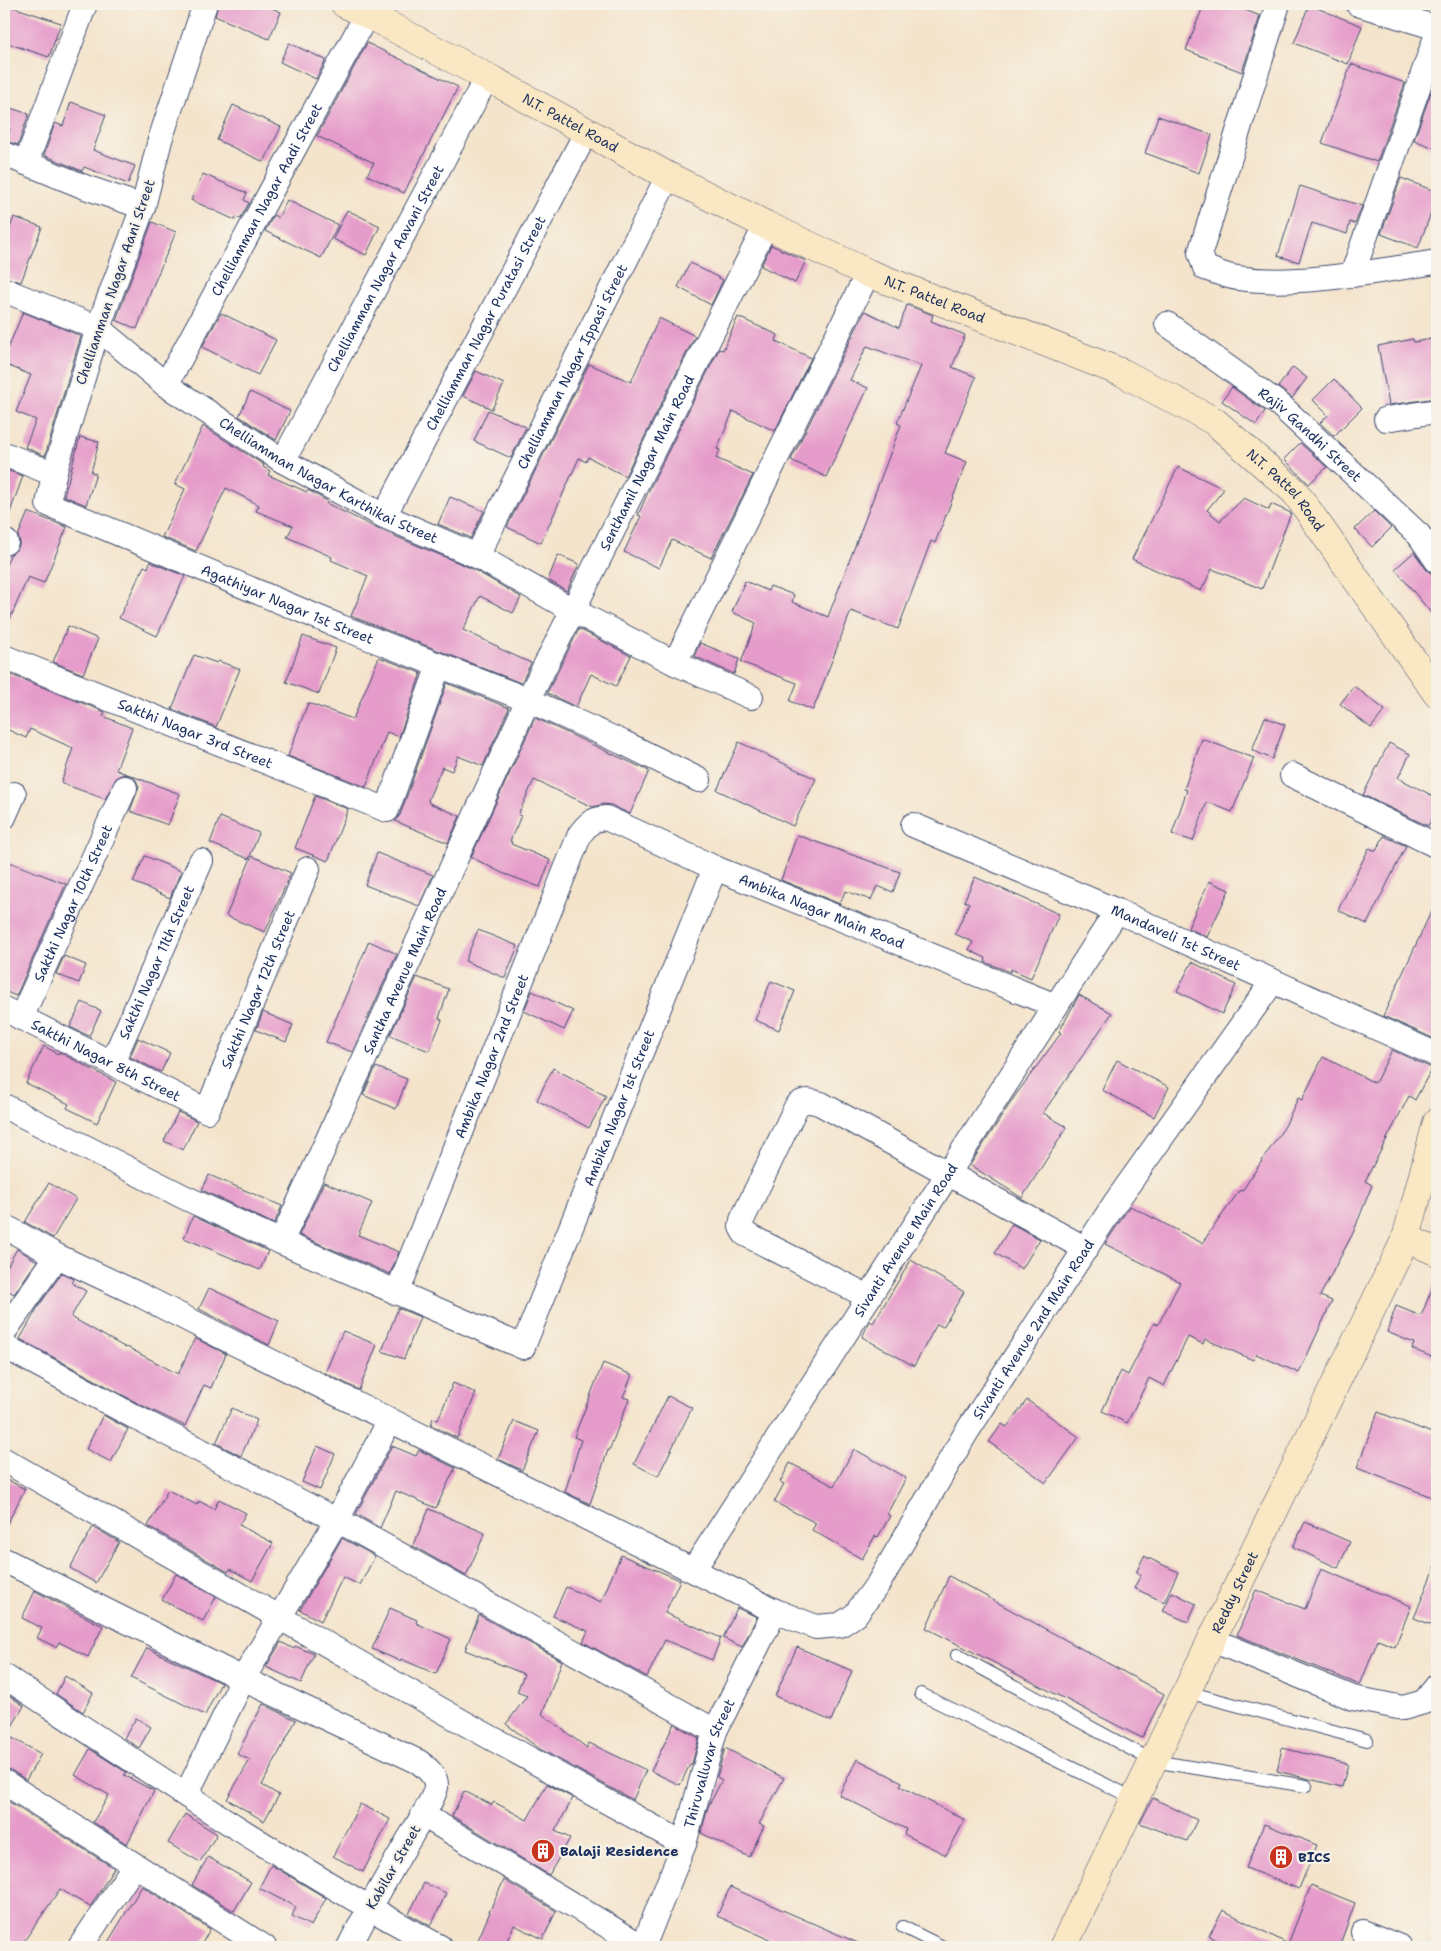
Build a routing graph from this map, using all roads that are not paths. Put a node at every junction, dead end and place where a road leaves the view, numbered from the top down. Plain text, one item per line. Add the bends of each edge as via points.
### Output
1 (85, 4) edge
2 (205, 4) edge
3 (1278, 4) edge
4 (1358, 4) edge
5 (356, 9) edge
6 (1437, 28) edge
7 (1437, 34) edge
8 (487, 77) junction
9 (587, 131) junction
10 (4, 154) edge
11 (26, 163) junction
12 (668, 176) junction
13 (143, 207) junction
14 (766, 225) junction
15 (1437, 262) edge
16 (868, 274) junction
17 (1352, 275) junction
18 (4, 290) edge
19 (1167, 324) dead end
20 (98, 328) junction
21 (166, 385) junction
22 (1437, 411) edge
23 (1386, 419) dead end
24 (4, 454) edge
25 (283, 461) junction
26 (54, 474) junction
27 (48, 504) joint
28 (384, 516) junction
29 (477, 556) junction
30 (1437, 561) edge
31 (574, 610) junction
32 (4, 657) edge
33 (675, 663) junction
34 (439, 665) junction
35 (1437, 694) edge
36 (751, 697) dead end
37 (528, 700) junction
38 (1292, 775) dead end
39 (699, 780) dead end
40 (125, 788) dead end
41 (14, 794) dead end
42 (4, 817) edge
43 (589, 822) joint
44 (913, 825) dead end
45 (1437, 846) edge
46 (201, 861) dead end
47 (715, 868) junction
48 (308, 869) dead end
49 (1117, 911) junction
50 (1273, 981) junction
51 (1056, 1006) junction
52 (12, 1013) edge
53 (1437, 1055) edge
54 (112, 1063) junction
55 (4, 1106) edge
56 (207, 1111) joint
57 (1437, 1122) edge
58 (949, 1174) junction
59 (4, 1226) edge
60 (1406, 1238) junction
61 (281, 1242) junction
62 (1086, 1250) junction
63 (1437, 1252) edge
64 (57, 1256) junction
65 (397, 1293) junction
66 (869, 1297) junction
67 (4, 1332) edge
68 (4, 1346) edge
69 (390, 1420) junction
70 (4, 1460) edge
71 (337, 1520) junction
72 (4, 1560) edge
73 (694, 1569) junction
74 (775, 1611) junction
75 (280, 1617) junction
76 (1212, 1640) junction
77 (957, 1655) dead end
78 (4, 1676) edge
79 (243, 1679) junction
80 (1437, 1686) edge
81 (1187, 1692) junction
82 (921, 1694) dead end
83 (714, 1731) junction
84 (1367, 1740) dead end
85 (1153, 1761) junction
86 (4, 1782) edge
87 (1306, 1786) dead end
88 (186, 1795) junction
89 (1135, 1799) junction
90 (423, 1815) junction
91 (684, 1844) junction
92 (134, 1866) junction
93 (369, 1908) junction
94 (903, 1927) dead end
95 (1363, 1932) dead end
96 (80, 1947) edge
97 (264, 1947) edge
98 (349, 1947) edge
99 (440, 1947) edge
100 (644, 1947) edge
101 (943, 1947) edge
102 (1064, 1947) edge
103 (1400, 1947) edge

1 - 11 street
2 - 13 street, Chelliamman Nagar Aani Street via 160,140
3 - 17 street via 1200,253 1205,268 1237,278 1284,280
4 - 6 street
5 - 8 street, N.T. Pattel Road
5 - 21 street, Chelliamman Nagar Aadi Street
7 - 17 street
8 - 9 street, N.T. Pattel Road
8 - 25 street, Chelliamman Nagar Aavani Street
9 - 12 street, N.T. Pattel Road
9 - 28 street, Chelliamman Nagar Puratasi Street
10 - 11 street
11 - 13 street
12 - 14 street, N.T. Pattel Road
12 - 29 street, Chelliamman Nagar Ippasi Street
13 - 20 street, Chelliamman Nagar Aani Street
14 - 16 street, N.T. Pattel Road
14 - 31 street, Senthamil Nagar Main Road
15 - 17 street
16 - 33 street
16 - 35 street, N.T. Pattel Road via 1123,373 1214,421 1295,492
18 - 20 street, Chelliamman Nagar Karthikai Street
19 - 30 street, Rajiv Gandhi Street via 1280,405 1419,535
20 - 21 street, Chelliamman Nagar Karthikai Street
20 - 26 street, Chelliamman Nagar Aani Street
21 - 25 street, Chelliamman Nagar Karthikai Street
22 - 23 street
24 - 26 street
25 - 28 street, Chelliamman Nagar Karthikai Street
26 - 27 street, Chelliamman Nagar Aani Street
27 - 34 street, Agathiyar Nagar 1st Street via 340,627
28 - 29 street, Chelliamman Nagar Karthikai Street
29 - 31 street, Chelliamman Nagar Karthikai Street
31 - 33 street, Chelliamman Nagar Karthikai Street
31 - 37 street, Senthamil Nagar Main Road
32 - 34 street, Sakthi Nagar 3rd Street via 387,810
33 - 36 street, Chelliamman Nagar Karthikai Street
34 - 37 street, Agathiyar Nagar 1st Street
37 - 39 street, Agathiyar Nagar 1st Street
37 - 61 street, Santha Avenue Main Road
38 - 45 street
40 - 52 street, Sakthi Nagar 10th Street
41 - 42 street
43 - 47 street, Ambika Nagar Main Road via 606,818
43 - 65 street, Ambika Nagar 2nd Street via 580,834
44 - 49 street, Mandaveli 1st Street
46 - 54 street, Sakthi Nagar 11th Street
47 - 51 street, Ambika Nagar Main Road
47 - 65 street, Ambika Nagar 1st Street via 523,1347
48 - 56 street, Sakthi Nagar 12th Street
49 - 50 street, Mandaveli 1st Street
49 - 51 street, Sivanti Avenue Main Road
50 - 53 street, Mandaveli 1st Street
50 - 62 street, Sivanti Avenue 2nd Main Road via 1115,1203
51 - 58 street, Sivanti Avenue Main Road
52 - 54 street, Sakthi Nagar 8th Street
54 - 56 street, Sakthi Nagar 8th Street
55 - 61 street
57 - 60 street
58 - 62 street
58 - 66 street, Sivanti Avenue Main Road
58 - 66 street via 822,1104 811,1100 797,1105 742,1220 742,1228 745,1234
59 - 64 street, Sivanti Avenue 2nd Main Road
60 - 63 street
60 - 76 street, Reddy Street
61 - 65 street
62 - 74 street, Sivanti Avenue 2nd Main Road via 966,1434 878,1584 855,1615 840,1625 816,1626
64 - 67 street
64 - 69 street, Sivanti Avenue 2nd Main Road
66 - 73 street, Sivanti Avenue Main Road
68 - 71 street
69 - 71 street
69 - 73 street, Sivanti Avenue 2nd Main Road
70 - 75 street
71 - 75 street
71 - 83 street
72 - 79 street
73 - 74 street, Sivanti Avenue 2nd Main Road
74 - 83 street, Thiruvalluvar Street
75 - 79 street
75 - 91 street
76 - 80 street via 1353,1698 1403,1708 1424,1702
76 - 81 street, Reddy Street
77 - 85 lane
78 - 88 street
79 - 88 street
79 - 90 street, Kabilar Street via 429,1769 436,1787
81 - 84 lane
81 - 85 street, Reddy Street
82 - 89 lane
83 - 91 street, Thiruvalluvar Street
85 - 87 lane
85 - 89 street, Reddy Street
86 - 92 street
88 - 93 street
89 - 102 street, Reddy Street
90 - 93 street, Kabilar Street
90 - 100 street
91 - 100 street, Thiruvalluvar Street
92 - 96 street
92 - 97 street
93 - 98 street, Kabilar Street
93 - 99 street
94 - 101 lane
95 - 103 street

